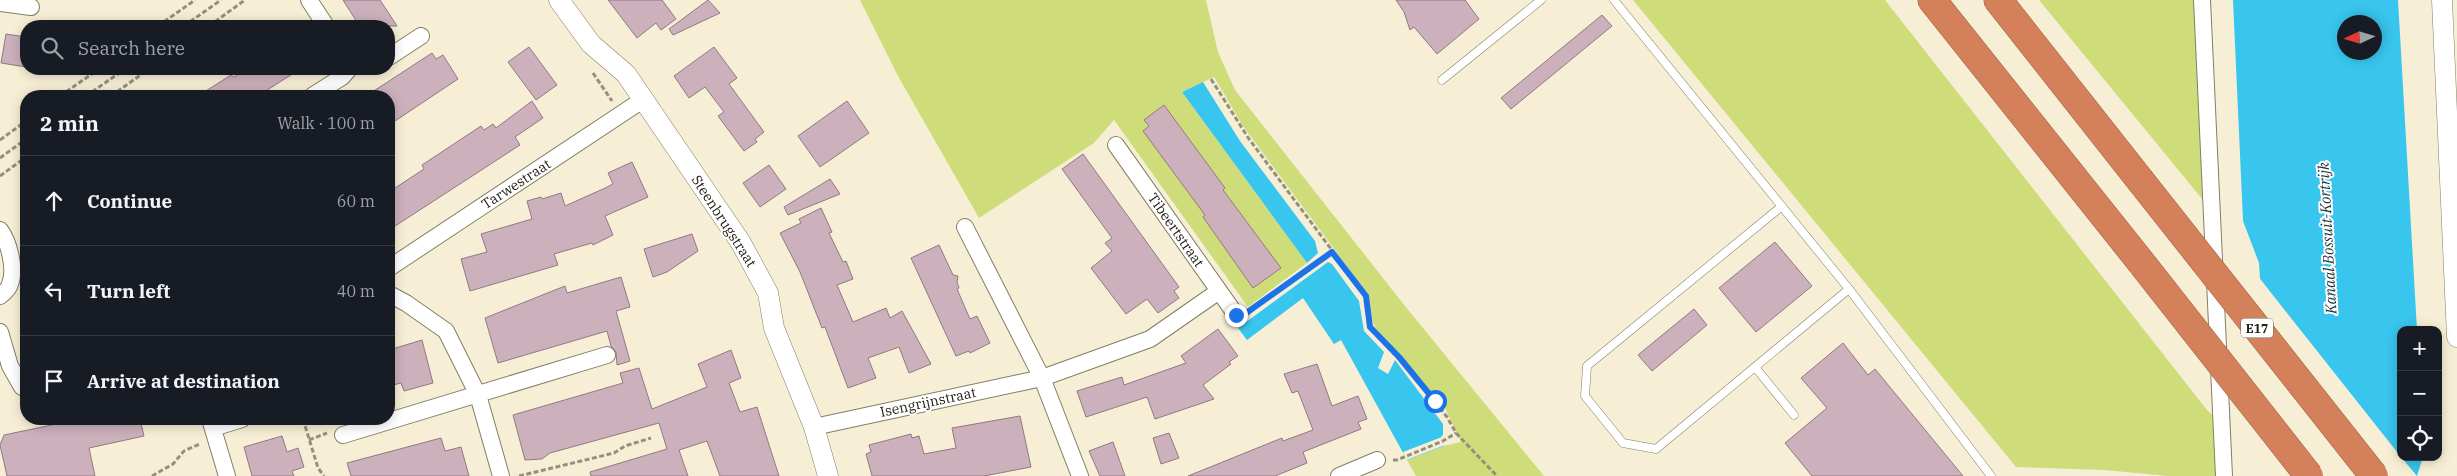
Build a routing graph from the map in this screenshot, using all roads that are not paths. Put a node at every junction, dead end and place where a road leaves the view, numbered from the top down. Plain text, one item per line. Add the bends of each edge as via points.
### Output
1 (309, 0) edge
2 (559, 0) edge
3 (1541, 0) edge
4 (1614, 0) edge
5 (1932, 0) edge
6 (1998, 0) edge
7 (2202, 0) edge
8 (2442, 0) edge
9 (0, 3) edge
10 (31, 7) dead end
11 (322, 20) edge
12 (421, 36) dead end
13 (395, 53) edge
14 (345, 75) edge
15 (1442, 80) dead end
16 (321, 90) edge
17 (644, 99) junction
18 (1116, 145) dead end
19 (1782, 206) junction
20 (966, 227) dead end
21 (0, 230) edge
22 (395, 264) edge
23 (1849, 289) junction
24 (1219, 291) junction
25 (0, 296) edge
26 (395, 297) edge
27 (1236, 315) road end
28 (0, 332) edge
29 (2457, 337) edge
30 (607, 355) dead end
31 (1755, 367) junction
32 (1042, 378) junction
33 (20, 384) edge
34 (478, 395) junction
35 (1794, 415) dead end
36 (395, 420) edge
37 (377, 425) edge
38 (814, 427) junction
39 (213, 428) edge
40 (343, 435) dead end
41 (1377, 460) dead end
42 (227, 476) edge
43 (501, 476) edge
44 (828, 476) edge
45 (1080, 476) edge
46 (1339, 476) edge
47 (1991, 476) edge
48 (2224, 476) edge
49 (2309, 476) edge
50 (2374, 476) edge

1 - 11 street
2 - 17 street, Steenbrugstraat via 591,44 626,74
3 - 15 lane
4 - 19 lane
5 - 49 highway, bridge
6 - 50 highway, E17, bridge
7 - 48 street
8 - 29 street
9 - 10 street
12 - 13 street
14 - 16 street
17 - 22 street, Tarwestraat
17 - 38 street, Steenbrugstraat via 741,243 768,293 774,328
18 - 24 street, Tibeertstraat
19 - 23 lane
19 - 31 lane via 1587,366 1585,396 1623,443 1656,449
20 - 32 street
21 - 25 street via 6,241 12,272 10,285
23 - 31 lane
23 - 47 lane
24 - 27 street, Tibeertstraat
24 - 32 street, Isengrijnstraat via 1150,339
26 - 34 street via 446,331
28 - 33 street via 10,366
30 - 34 street
31 - 35 lane
32 - 38 street, Isengrijnstraat
32 - 45 street
34 - 36 street
34 - 43 street
37 - 40 street
38 - 44 street, Steenbrugstraat
39 - 42 street
41 - 46 street

